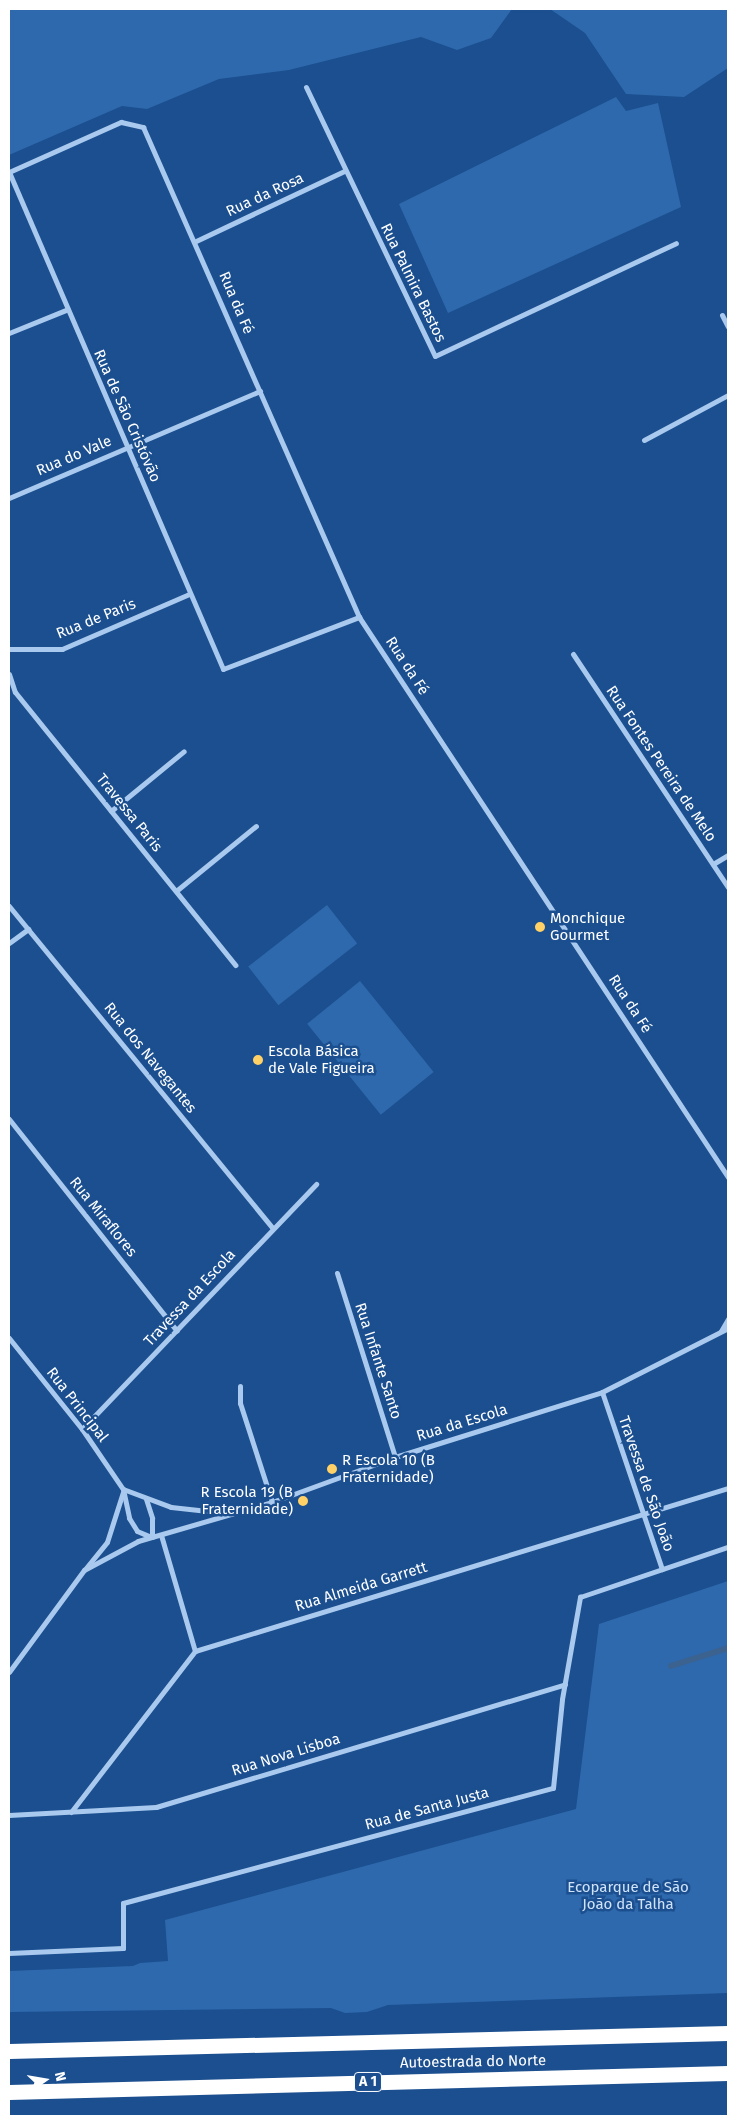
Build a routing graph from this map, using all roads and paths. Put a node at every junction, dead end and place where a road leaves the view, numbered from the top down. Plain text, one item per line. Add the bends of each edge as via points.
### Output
1 (306, 87) dead end
2 (344, 171) junction
3 (9, 172) edge
4 (196, 241) junction
5 (676, 243) dead end
6 (66, 310) junction
7 (722, 314) dead end
8 (728, 327) edge
9 (9, 333) edge
10 (260, 391) junction
11 (728, 395) edge
12 (644, 440) dead end
13 (129, 447) junction
14 (9, 498) edge
15 (189, 594) junction
16 (359, 617) junction
17 (9, 649) edge
18 (573, 654) dead end
19 (9, 674) edge
20 (184, 750) dead end
21 (111, 811) junction
22 (256, 826) dead end
23 (728, 855) edge
24 (713, 864) junction
25 (728, 887) edge
26 (176, 891) junction
27 (9, 906) edge
28 (28, 929) junction
29 (9, 944) edge
30 (236, 965) dead end
31 (9, 1119) edge
32 (728, 1177) edge
33 (316, 1184) dead end
34 (272, 1227) junction
35 (337, 1274) dead end
36 (728, 1319) edge
37 (728, 1328) edge
38 (177, 1331) junction
39 (719, 1333) junction
40 (9, 1338) edge
41 (240, 1386) dead end
42 (602, 1392) junction
43 (82, 1429) junction
44 (395, 1457) junction
45 (728, 1488) edge
46 (123, 1489) junction
47 (146, 1499) junction
48 (272, 1502) junction
49 (230, 1513) junction
50 (645, 1514) junction
51 (161, 1535) junction
52 (152, 1537) junction
53 (728, 1547) edge
54 (662, 1569) junction
55 (84, 1570) junction
56 (195, 1651) junction
57 (9, 1672) edge
58 (565, 1684) junction
59 (71, 1812) junction
60 (9, 1815) edge
61 (9, 1954) edge
62 (728, 2033) edge
63 (9, 2050) edge
64 (728, 2073) edge
65 (9, 2092) edge

1 - 2 street, Rua Palmira Bastos
2 - 4 street, Rua da Rosa
2 - 5 street, Rua Palmira Bastos via 435,356
3 - 4 street, Rua da Fé via 121,122 143,127
3 - 6 street, Rua de São Cristóvão
4 - 10 street, Rua da Fé
6 - 9 street
6 - 13 street, Rua de São Cristóvão
7 - 8 street
10 - 13 street, Rua do Vale
10 - 16 street, Rua da Fé
11 - 12 street
13 - 14 street, Rua do Vale
13 - 15 street, Rua de São Cristóvão
15 - 16 street, Rua de São Cristóvão via 222,669
15 - 17 street, Rua de Paris via 62,649
16 - 32 street, Rua da Fé
18 - 24 street, Rua Fontes Pereira de Melo
19 - 21 street, Travessa Paris via 15,692
20 - 21 street
21 - 26 street, Travessa Paris
22 - 26 street
23 - 24 street
24 - 25 street, Rua Fontes Pereira de Melo
26 - 30 street, Travessa Paris
27 - 28 street, Rua dos Navegantes
28 - 29 street
28 - 34 street, Rua dos Navegantes
31 - 38 street, Rua Miraflores
33 - 34 street, Travessa da Escola
34 - 38 street, Travessa da Escola
35 - 44 street, Rua Infante Santo
36 - 39 street
37 - 39 street, Rua da Escola
38 - 43 street, Travessa da Escola
39 - 42 street, Rua da Escola
40 - 43 street, Rua Principal
41 - 48 street via 240,1404
42 - 44 street, Rua da Escola
42 - 50 street, Travessa de São João
43 - 46 street, Rua Principal
44 - 48 street, Rua da Escola
45 - 50 street, Rua Almeida Garrett
46 - 47 street
46 - 52 street via 129,1518 137,1531
46 - 55 street via 107,1542
47 - 49 street via 171,1508
47 - 52 street via 152,1518
48 - 49 street, Rua da Escola
49 - 51 street, Rua da Escola
50 - 54 street, Travessa de São João
50 - 56 street, Rua Almeida Garrett
51 - 52 street, Rua da Escola
51 - 56 street
52 - 55 street, Rua da Escola via 138,1541
53 - 54 street, Rua de Santa Justa
54 - 58 street, Rua de Santa Justa via 580,1597
55 - 57 street
56 - 59 street
58 - 59 street, Rua Nova Lisboa via 156,1807
58 - 61 street, Rua de Santa Justa via 553,1788 123,1903 123,1948
59 - 60 street, Rua Nova Lisboa
62 - 63 highway, Autoestrada do Norte
64 - 65 highway, Autoestrada do Norte / A 1

